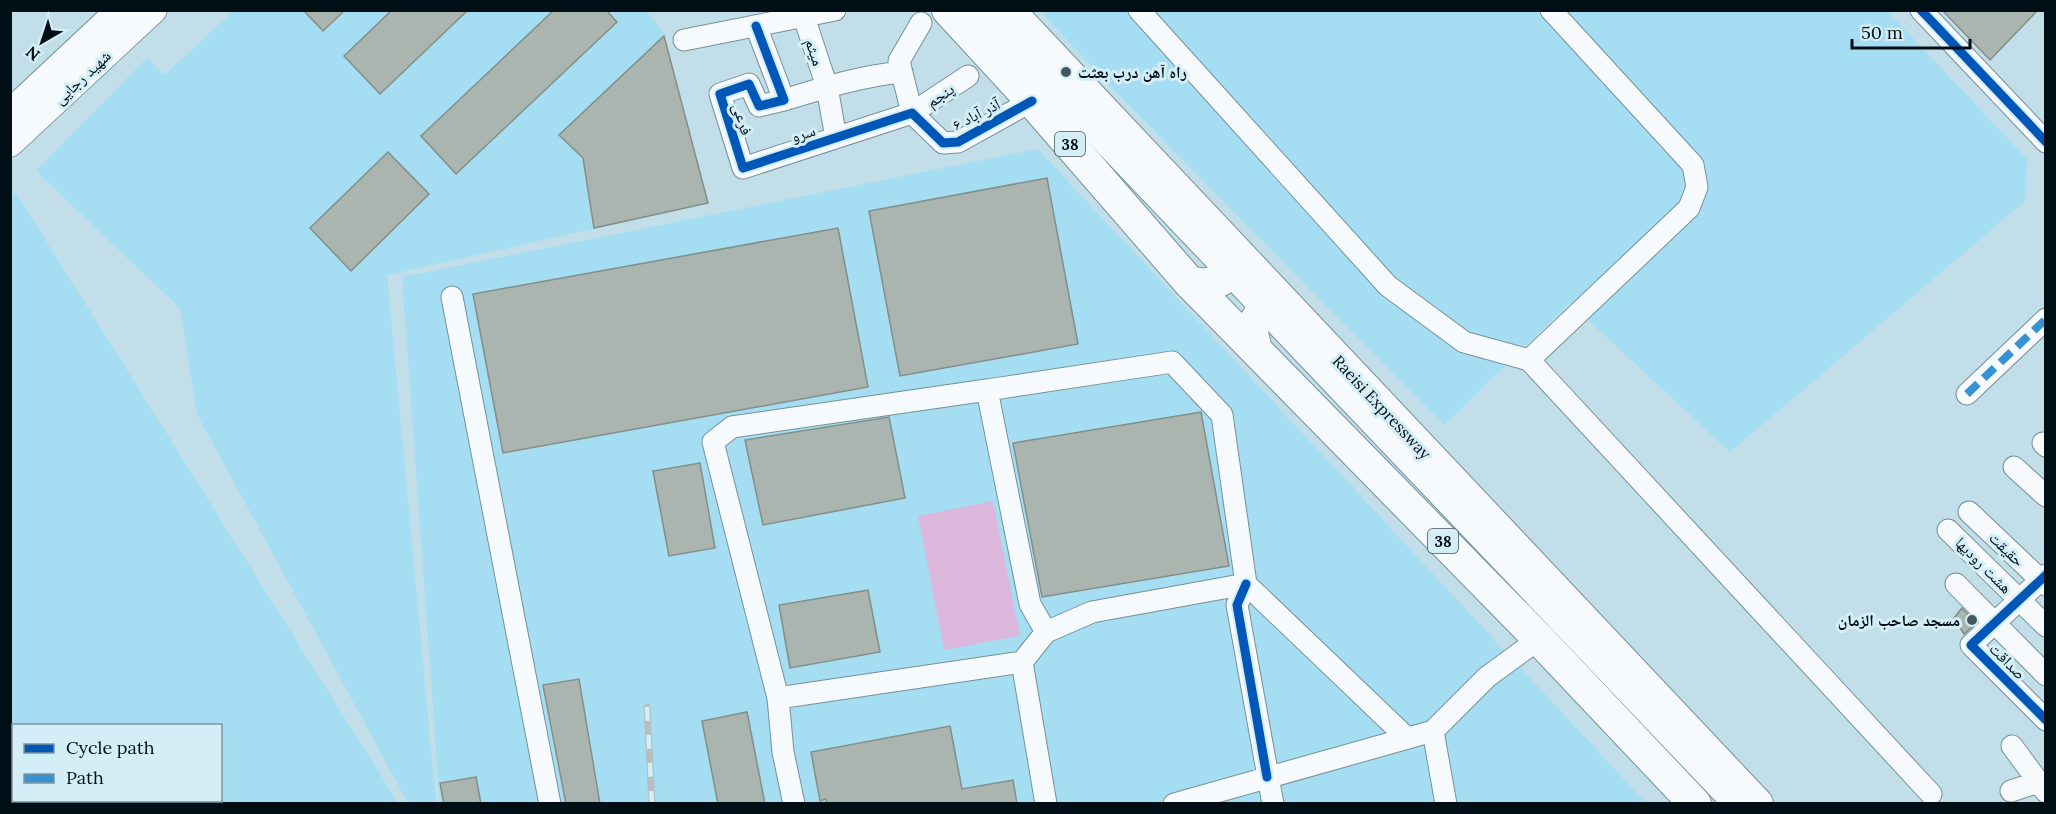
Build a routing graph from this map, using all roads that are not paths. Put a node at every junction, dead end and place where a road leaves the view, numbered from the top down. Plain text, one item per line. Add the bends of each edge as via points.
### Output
1 (120, 10) edge
2 (153, 10) edge
3 (835, 10) edge
4 (977, 10) edge
5 (1008, 10) edge
6 (1139, 10) edge
7 (1551, 10) edge
8 (1921, 10) edge
9 (777, 16) edge
10 (804, 17) junction
11 (934, 17) edge
12 (756, 26) junction
13 (684, 40) dead end
14 (902, 72) junction
15 (968, 76) dead end
16 (827, 87) junction
17 (784, 99) junction
18 (1032, 100) junction
19 (10, 113) edge
20 (912, 113) junction
21 (836, 138) junction
22 (2046, 142) edge
23 (10, 143) edge
24 (742, 168) joint
25 (1225, 242) junction
26 (1189, 282) junction
27 (452, 297) dead end
28 (1287, 308) junction
29 (2046, 319) edge
30 (1256, 350) junction
31 (1529, 360) junction
32 (987, 390) junction
33 (1967, 394) dead end
34 (2014, 467) dead end
35 (2046, 496) edge
36 (1969, 512) dead end
37 (1948, 530) dead end
38 (2044, 580) edge
39 (1246, 584) junction
40 (1956, 584) dead end
41 (2019, 600) junction
42 (1995, 623) junction
43 (2046, 626) edge
44 (1046, 632) junction
45 (1539, 639) junction
46 (1022, 662) junction
47 (2046, 675) edge
48 (778, 699) junction
49 (2046, 720) edge
50 (1433, 730) junction
51 (1407, 738) junction
52 (2012, 747) dead end
53 (1267, 777) junction
54 (2042, 787) edge
55 (2011, 790) dead end
56 (1930, 794) dead end
57 (550, 804) edge
58 (794, 804) edge
59 (1046, 804) edge
60 (1174, 804) edge
61 (1273, 804) edge
62 (1446, 804) edge
63 (1695, 804) edge
64 (1733, 804) edge
65 (1757, 804) edge

1 - 19 main road
2 - 23 main road, شهید رجایی
3 - 10 street
4 - 64 street
5 - 25 highway, Raeisi Expressway
6 - 31 street via 1388,286 1464,342
7 - 31 street via 1693,165 1697,187 1689,208
8 - 22 street
9 - 10 street
9 - 12 street
10 - 16 street, میثم
11 - 14 street via 899,61
11 - 18 highway, 38
12 - 13 street
12 - 17 street
14 - 16 street
14 - 20 street
15 - 20 street, پنجم
16 - 17 street
16 - 21 street, میثم
17 - 24 street, فرعی via 759,106 749,84 720,94
18 - 20 street, آذر آباد ۶ via 958,142 943,143
18 - 26 highway, 38
20 - 21 street, سرو
21 - 24 street, سرو
25 - 26 highway via 1229,265 1221,280 1204,285
25 - 28 highway, Raeisi Expressway
26 - 30 highway, 38
27 - 57 street
28 - 30 highway via 1263,309 1251,329
28 - 65 highway, Raeisi Expressway
29 - 33 street
30 - 45 highway, 38
31 - 56 street
32 - 39 street via 1172,362 1221,415
32 - 44 street via 1030,604
32 - 48 street via 732,427 713,442
34 - 35 street
36 - 38 street, حقیقت
37 - 41 street, هشت رودیها
38 - 41 street, صداقت
39 - 44 street via 1092,612
39 - 51 street
39 - 53 street via 1237,605
40 - 42 street
41 - 42 street, صداقت
41 - 43 street, هشت رودیها
42 - 47 street
42 - 49 street, صداقت via 1971,645
44 - 46 street
45 - 50 street via 1487,678
45 - 63 highway, 38
46 - 48 street
46 - 59 street
48 - 58 street via 783,752
50 - 51 street
50 - 62 street
51 - 53 street
52 - 54 street
53 - 60 street
53 - 61 street
54 - 55 street

